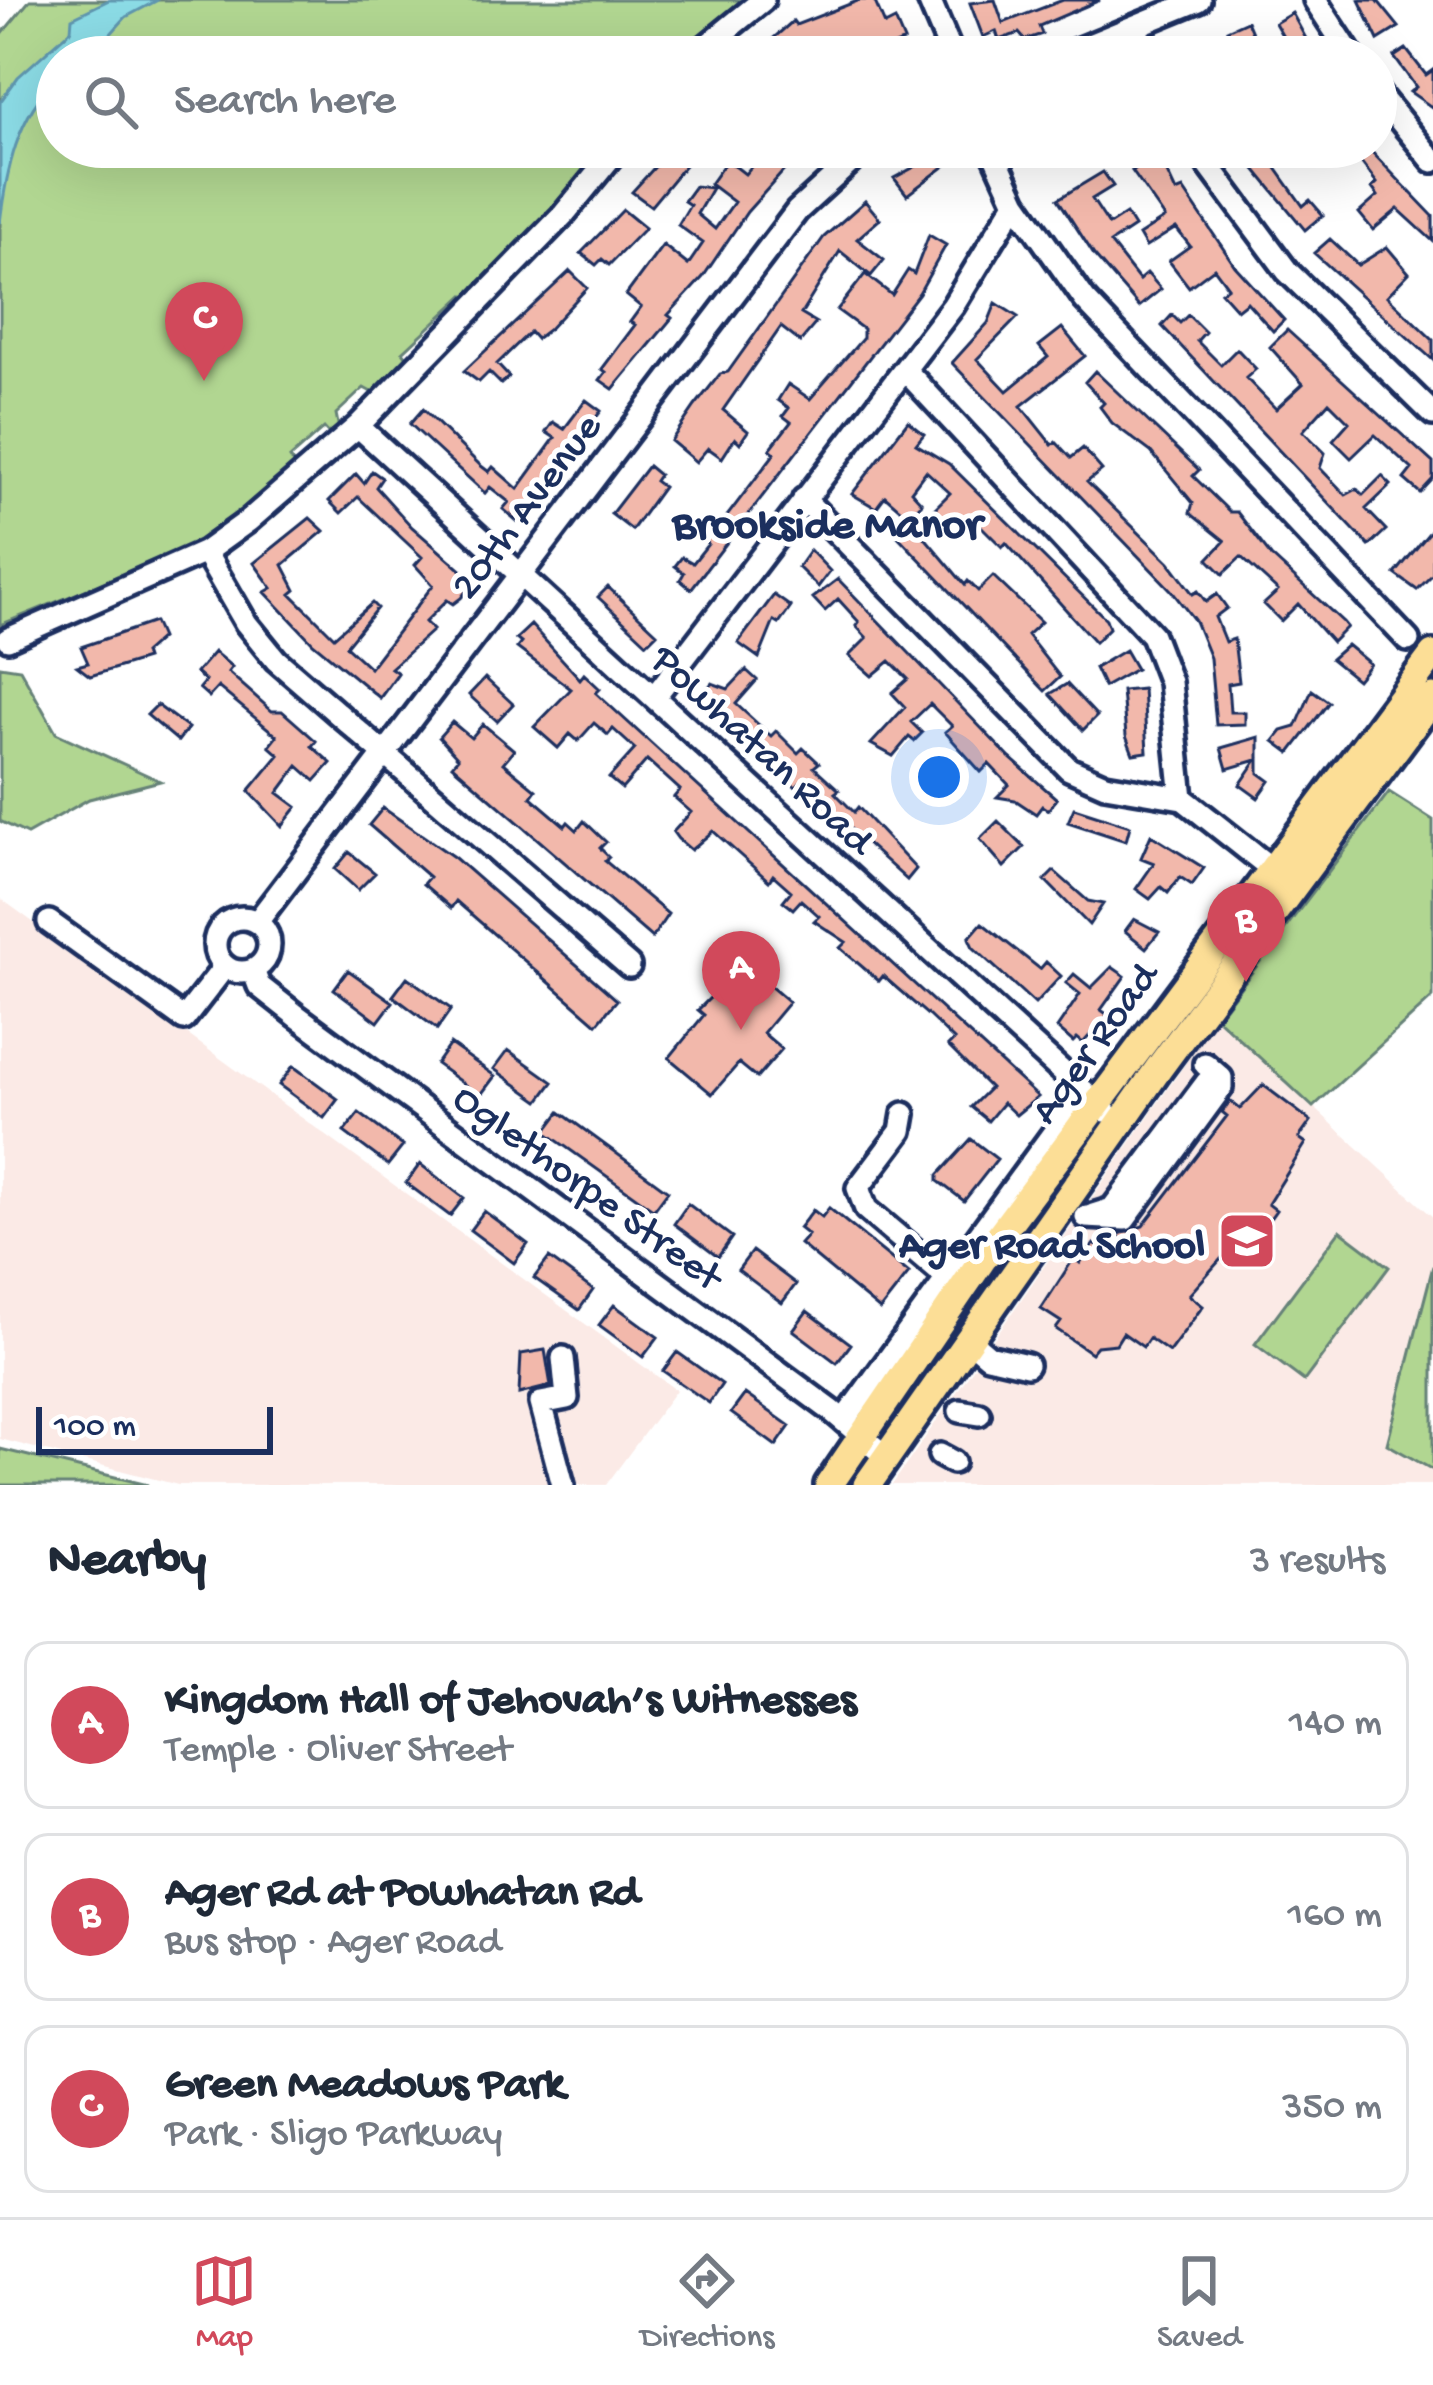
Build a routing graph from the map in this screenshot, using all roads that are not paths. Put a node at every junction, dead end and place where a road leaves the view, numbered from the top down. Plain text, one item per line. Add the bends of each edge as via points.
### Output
1 (763, 0) edge
2 (929, 0) edge
3 (1199, 0) edge
4 (1315, 0) edge
5 (1134, 27) junction
6 (719, 36) edge
7 (944, 36) edge
8 (1112, 36) edge
9 (1138, 36) edge
10 (1338, 36) edge
11 (1397, 117) edge
12 (1433, 161) edge
13 (602, 168) edge
14 (844, 168) edge
15 (1001, 168) edge
16 (1211, 168) edge
17 (1016, 202) junction
18 (905, 370) junction
19 (1433, 414) edge
20 (358, 426) junction
21 (804, 499) junction
22 (205, 552) junction
23 (520, 573) junction
24 (8, 639) dead end
25 (1408, 640) dead end
26 (1433, 655) edge
27 (655, 696) junction
28 (1433, 698) edge
29 (386, 751) junction
30 (1181, 798) junction
31 (1271, 868) junction
32 (1293, 887) junction
33 (49, 922) dead end
34 (257, 922) junction
35 (225, 966) junction
36 (629, 966) dead end
37 (253, 970) junction
38 (1213, 1071) dead end
39 (1090, 1097) junction
40 (904, 1114) dead end
41 (1119, 1124) junction
42 (1086, 1217) dead end
43 (946, 1277) junction
44 (968, 1340) junction
45 (563, 1358) dead end
46 (1027, 1365) dead end
47 (853, 1427) junction
48 (886, 1457) junction
49 (563, 1485) edge
50 (829, 1485) edge
51 (867, 1485) edge

1 - 6 street
2 - 7 street
3 - 5 street
4 - 10 street
5 - 8 street
5 - 9 street
11 - 12 street
13 - 20 street
14 - 23 street, 20th Avenue via 797,211
15 - 17 street
16 - 19 street via 1287,271
17 - 18 street via 989,254
17 - 25 street via 1085,300
18 - 21 street
18 - 30 street via 1152,635 1172,695
20 - 22 street
20 - 23 street, Powhatan Road
21 - 27 street
21 - 30 street via 1070,769 1106,785
22 - 24 street
22 - 29 street via 276,660
23 - 27 street, Powhatan Road
23 - 29 street, 20th Avenue
26 - 31 main road, Ager Road
27 - 39 street, Powhatan Road
28 - 32 main road, Ager Road
29 - 34 street, 20th Avenue
29 - 36 street
30 - 31 street
31 - 32 street
31 - 39 main road, Ager Road
32 - 41 main road, Ager Road
33 - 35 street via 184,1018
34 - 35 street via 241,917 219,928 214,944
34 - 37 street via 269,943
35 - 37 street
37 - 47 street, Oglethorpe Street via 259,986 297,1016
38 - 42 street via 1221,1088 1125,1219
39 - 41 street, Powhatan Road
39 - 43 street, Ager Road
39 - 47 main road, Ager Road
40 - 43 street via 901,1131 858,1188 866,1209
41 - 44 main road, Ager Road
43 - 47 street, Ager Road
44 - 46 street via 988,1356
44 - 48 main road, Ager Road
45 - 49 street via 567,1398 541,1403
47 - 48 street, Oglethorpe Street
47 - 50 main road, Ager Road
48 - 51 main road, Ager Road

